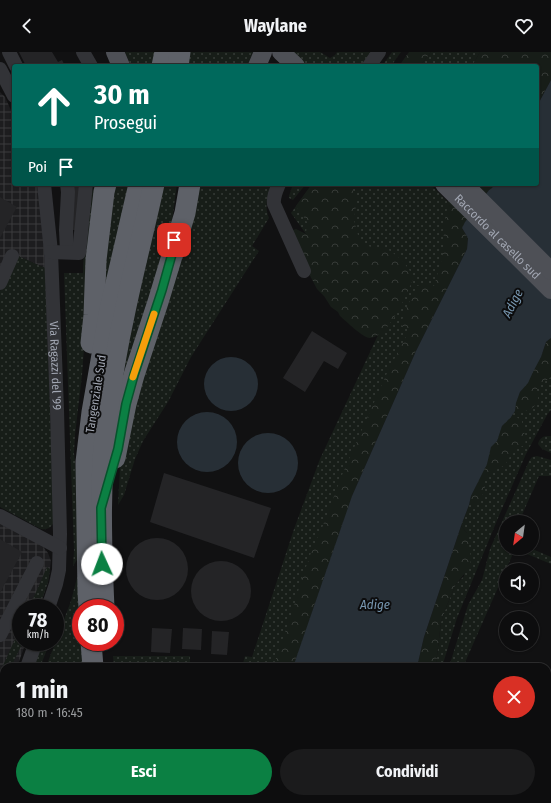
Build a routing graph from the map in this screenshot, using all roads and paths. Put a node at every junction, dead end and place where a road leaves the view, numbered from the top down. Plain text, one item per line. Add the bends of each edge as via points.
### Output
1 (9, 52) edge
2 (83, 52) edge
3 (115, 52) edge
4 (165, 52) edge
5 (180, 52) edge
6 (263, 52) edge
7 (281, 52) edge
8 (379, 52) edge
9 (15, 64) edge
10 (90, 64) edge
11 (119, 64) edge
12 (162, 64) edge
13 (178, 64) edge
14 (258, 64) edge
15 (294, 64) edge
16 (370, 64) edge
17 (0, 71) edge
18 (12, 92) edge
19 (44, 186) edge
20 (67, 186) edge
21 (86, 186) edge
22 (106, 186) edge
23 (139, 186) edge
24 (154, 186) edge
25 (182, 186) edge
26 (190, 186) edge
27 (278, 186) edge
28 (446, 186) edge
29 (466, 186) edge
30 (51, 252) junction
31 (67, 252) junction
32 (172, 254) junction
33 (12, 256) dead end
34 (551, 271) edge
35 (304, 272) dead end
36 (0, 283) edge
37 (551, 290) edge
38 (86, 462) junction
39 (101, 508) junction
40 (0, 516) edge
41 (60, 548) junction
42 (37, 563) dead end
43 (51, 599) edge
44 (88, 599) edge
45 (104, 599) edge
46 (0, 635) edge
47 (33, 651) edge
48 (92, 651) edge
49 (106, 651) edge
50 (28, 663) edge
51 (93, 663) edge
52 (107, 663) edge

1 - 9 street
2 - 10 street
3 - 11 main road
4 - 12 highway
5 - 13 highway
6 - 14 main road
7 - 15 main road
8 - 16 street
17 - 18 street
19 - 30 street, Via Ragazzi del '99
20 - 31 street
21 - 31 street via 79,252
22 - 38 highway via 96,260 94,315 82,432
23 - 38 highway, Tangenziale Sud via 107,323
24 - 39 highway, Tangenziale Sud via 114,367 105,439
25 - 32 highway
26 - 32 highway via 185,213
27 - 35 street via 274,204
28 - 37 main road, Raccordo al casello sud
29 - 34 main road, Raccordo al casello sud
30 - 31 street
30 - 41 street, Via Ragazzi del '99 via 58,410
32 - 39 highway via 134,375 118,449
33 - 36 street
38 - 44 highway, Tangenziale Sud
39 - 45 highway, Tangenziale Sud
40 - 41 street
41 - 43 street, Via Ragazzi del '99 via 57,577
42 - 46 street
47 - 50 street
48 - 51 highway
49 - 52 highway

